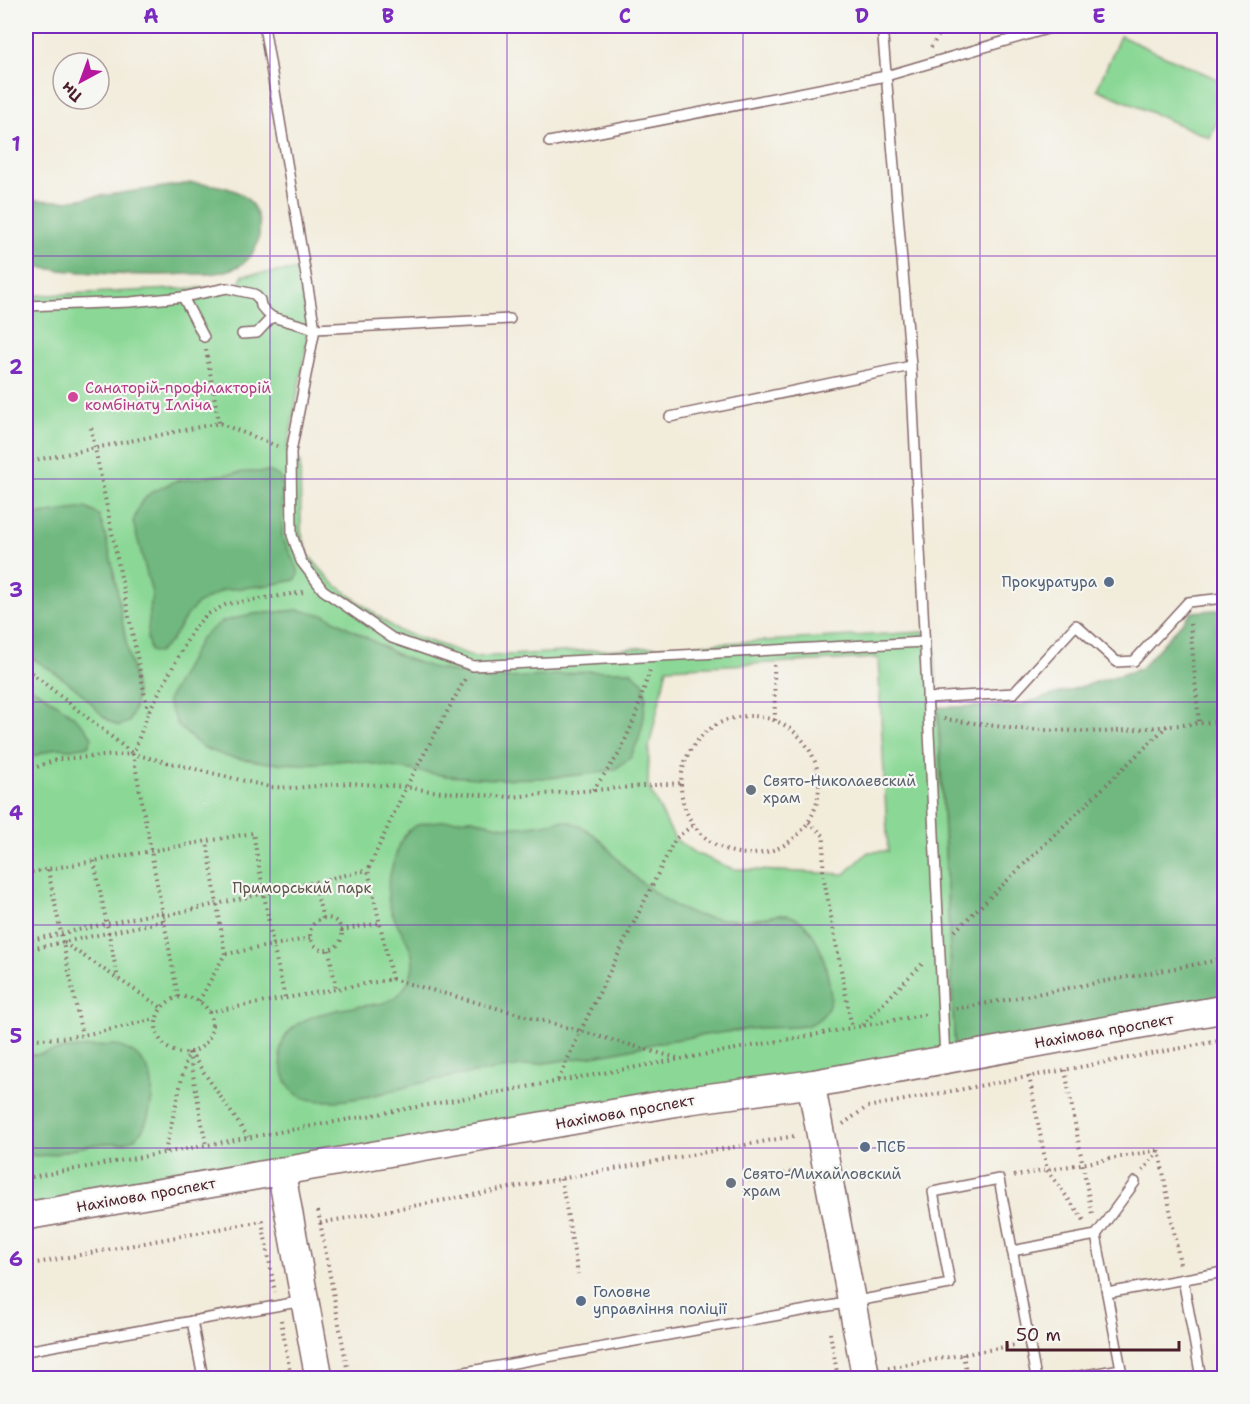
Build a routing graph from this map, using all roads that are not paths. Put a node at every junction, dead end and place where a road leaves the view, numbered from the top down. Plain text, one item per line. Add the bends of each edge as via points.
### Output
1 (264, 26) edge
2 (882, 26) edge
3 (1057, 26) edge
4 (886, 76) junction
5 (549, 142) dead end
6 (183, 297) junction
7 (26, 306) edge
8 (272, 317) junction
9 (510, 319) dead end
10 (315, 329) junction
11 (242, 334) dead end
12 (204, 337) road end
13 (910, 366) junction
14 (670, 417) dead end
15 (1224, 598) edge
16 (924, 642) junction
17 (927, 698) junction
18 (1224, 1009) edge
19 (945, 1060) junction
20 (812, 1084) junction
21 (281, 1171) junction
22 (1135, 1182) road end
23 (26, 1216) edge
24 (1096, 1235) junction
25 (1012, 1251) junction
26 (1224, 1272) edge
27 (1183, 1279) junction
28 (1107, 1293) junction
29 (304, 1300) junction
30 (852, 1302) junction
31 (192, 1321) junction
32 (26, 1352) edge
33 (873, 1374) edge
34 (203, 1378) edge
35 (318, 1378) edge
36 (432, 1378) edge
37 (1036, 1378) edge
38 (1068, 1378) edge
39 (1201, 1378) edge

1 - 10 lane
2 - 4 lane
3 - 4 lane
4 - 5 lane
4 - 13 lane
6 - 7 lane
6 - 8 lane via 227,288 246,291 254,294
6 - 12 lane
8 - 10 lane
8 - 11 lane via 256,333
9 - 10 lane
10 - 16 lane via 291,452 292,535 301,561 323,590 392,638 473,666
13 - 14 lane
13 - 16 lane
15 - 17 lane via 1188,602 1134,661 1117,662 1076,625 1014,693
16 - 17 lane
17 - 19 lane
18 - 19 main road, Нахімова проспект
19 - 20 main road, Нахімова проспект
20 - 21 main road, Нахімова проспект via 690,1100
20 - 30 main road
21 - 23 main road, Нахімова проспект
21 - 29 main road
22 - 24 lane
24 - 25 lane
24 - 28 lane
25 - 30 lane via 999,1179 933,1192 950,1284
25 - 37 lane
26 - 27 lane
27 - 28 lane
27 - 39 lane
28 - 38 lane via 1121,1369
29 - 31 lane
29 - 35 main road
30 - 33 main road
30 - 36 lane
31 - 32 lane
31 - 34 lane

